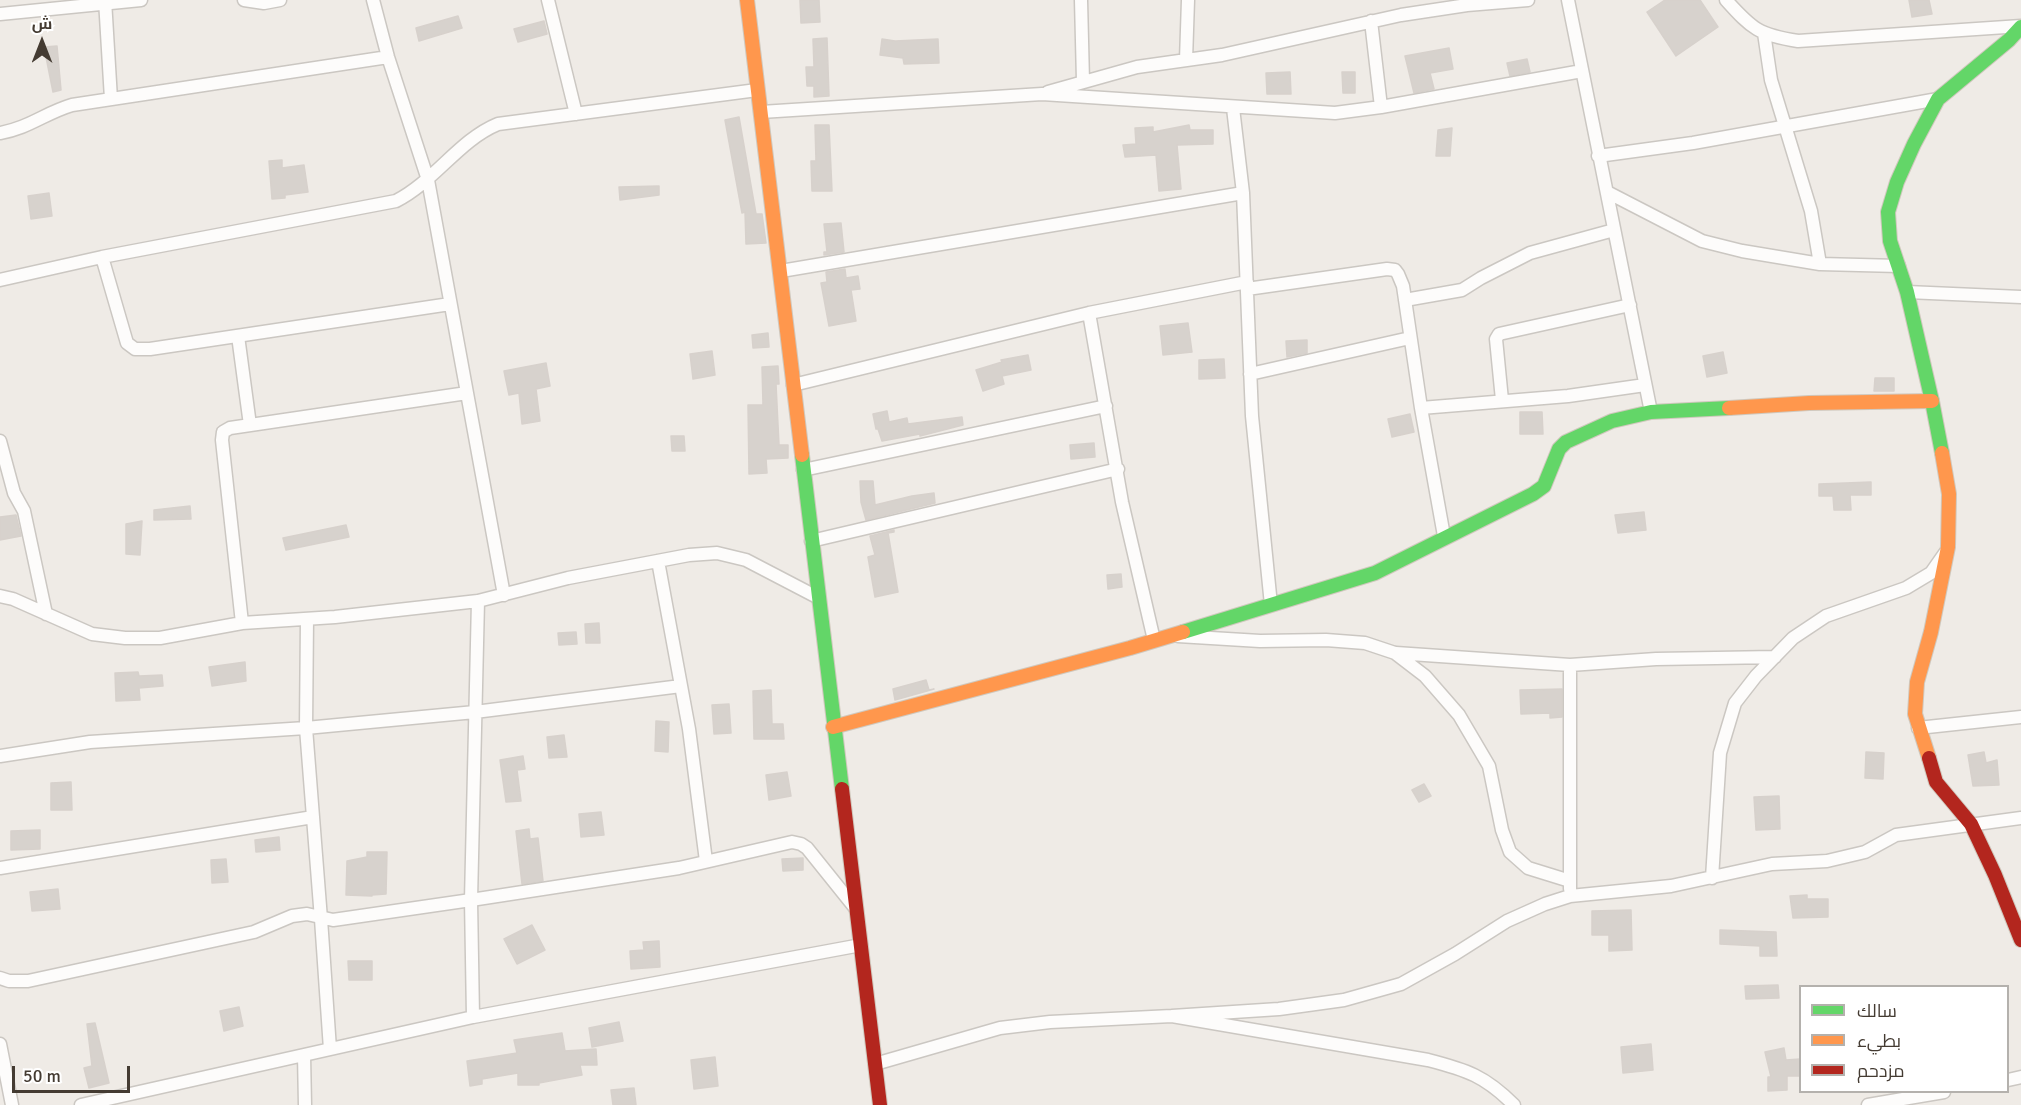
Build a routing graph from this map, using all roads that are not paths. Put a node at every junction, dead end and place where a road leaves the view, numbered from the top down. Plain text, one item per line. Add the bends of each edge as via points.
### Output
1 (141, 0) edge
2 (244, 0) edge
3 (280, 0) edge
4 (373, 0) edge
5 (548, 0) edge
6 (747, 0) edge
7 (1081, 0) edge
8 (1188, 0) edge
9 (1528, 0) edge
10 (1568, 0) edge
11 (1726, 0) edge
12 (105, 2) edge
13 (0, 14) edge
14 (1371, 21) junction
15 (2021, 27) edge
16 (1764, 33) junction
17 (388, 57) junction
18 (1186, 60) junction
19 (1582, 71) junction
20 (1083, 81) junction
21 (757, 90) junction
22 (1042, 94) junction
23 (111, 99) junction
24 (1938, 99) junction
25 (1381, 107) junction
26 (1233, 108) junction
27 (761, 112) junction
28 (576, 114) junction
29 (1786, 125) junction
30 (0, 133) edge
31 (1598, 156) junction
32 (428, 180) junction
33 (1606, 192) junction
34 (1243, 193) junction
35 (1614, 230) junction
36 (102, 258) junction
37 (1820, 264) junction
38 (1899, 266) junction
39 (781, 272) junction
40 (0, 280) edge
41 (1247, 286) junction
42 (1907, 292) junction
43 (2021, 297) edge
44 (1405, 300) junction
45 (450, 304) junction
46 (1630, 305) junction
47 (1089, 313) junction
48 (238, 336) junction
49 (1410, 338) junction
50 (1250, 374) junction
51 (793, 385) junction
52 (1645, 385) junction
53 (467, 393) junction
54 (1502, 400) junction
55 (1932, 401) junction
56 (1106, 406) junction
57 (1421, 408) junction
58 (1651, 412) junction
59 (250, 425) junction
60 (0, 441) edge
61 (1118, 469) junction
62 (803, 470) junction
63 (1444, 536) junction
64 (811, 541) junction
65 (1948, 548) junction
66 (658, 561) junction
67 (504, 595) junction
68 (0, 596) edge
69 (817, 597) junction
70 (478, 601) junction
71 (1271, 605) junction
72 (46, 614) junction
73 (307, 619) junction
74 (242, 623) junction
75 (1171, 635) junction
76 (1154, 640) junction
77 (1395, 653) junction
78 (1775, 657) junction
79 (1570, 665) junction
80 (681, 686) junction
81 (475, 712) junction
82 (2021, 717) edge
83 (833, 727) junction
84 (306, 728) junction
85 (1918, 728) junction
86 (0, 756) edge
87 (313, 818) junction
88 (2021, 818) edge
89 (1971, 824) junction
90 (706, 861) junction
91 (0, 868) edge
92 (1712, 878) junction
93 (1570, 881) junction
94 (1570, 896) junction
95 (471, 900) junction
96 (857, 910) junction
97 (321, 919) junction
98 (2021, 940) edge
99 (861, 945) junction
100 (0, 978) edge
101 (1172, 1016) junction
102 (473, 1017) junction
103 (0, 1044) edge
104 (330, 1049) junction
105 (304, 1055) junction
106 (875, 1064) junction
107 (1938, 1093) edge
108 (12, 1105) edge
109 (81, 1105) edge
110 (305, 1105) edge
111 (880, 1105) edge
112 (1514, 1105) edge
113 (1868, 1105) edge

1 - 12 street
2 - 3 street
4 - 17 street
5 - 28 street
6 - 21 street
7 - 20 street
8 - 18 street
9 - 14 street via 1467,5
10 - 19 street
11 - 16 street via 1749,26
12 - 13 street
12 - 23 street
14 - 18 street
14 - 25 street
15 - 16 street via 1798,41
15 - 24 street
16 - 29 street via 1771,80
17 - 23 street
17 - 32 street
18 - 20 street
19 - 25 street
19 - 31 street
20 - 22 street
21 - 27 street
21 - 28 street
22 - 26 street
22 - 27 street
23 - 30 street via 55,110 37,122
24 - 29 street
24 - 38 street via 1897,182 1888,212 1890,241
25 - 26 street via 1335,113
26 - 34 street
27 - 39 street
28 - 32 street via 498,124 481,131
29 - 31 street
29 - 37 street via 1811,212
31 - 33 street
32 - 36 street via 396,201
32 - 45 street
33 - 35 street
33 - 37 street via 1702,241
34 - 39 street
34 - 41 street
35 - 44 street via 1530,253 1462,290
35 - 46 street
36 - 40 street
36 - 48 street via 127,343 135,349
37 - 38 street
38 - 42 street
39 - 51 street
41 - 44 street via 1387,268 1398,274
41 - 47 street
41 - 50 street
42 - 43 street
42 - 55 street
44 - 49 street
45 - 48 street
45 - 53 street
46 - 52 street
46 - 54 street via 1499,334 1496,339
47 - 51 street
47 - 56 street
48 - 59 street
49 - 50 street
49 - 57 street
50 - 71 street
51 - 62 street
52 - 54 street
52 - 58 street
53 - 59 street
53 - 67 street
54 - 57 street
55 - 58 street
55 - 65 street via 1950,494
56 - 61 street
56 - 62 street
57 - 63 street
58 - 63 street via 1612,421 1566,442 1559,448 1544,486
59 - 74 street via 230,428 223,432 222,440
60 - 72 street via 14,493 24,512
61 - 64 street
61 - 76 street
62 - 64 street
63 - 71 street via 1374,573
64 - 69 street
65 - 78 street via 1931,573 1906,588 1826,616 1793,638
65 - 85 street via 1917,682
66 - 67 street via 567,578
66 - 69 street via 717,553 746,560
66 - 80 street
67 - 70 street
68 - 72 street
69 - 83 street
70 - 73 street
70 - 81 street
71 - 75 street
72 - 74 street via 92,634 125,638 160,638
73 - 74 street
73 - 84 street
75 - 76 street
75 - 77 street via 1365,643
76 - 83 street
77 - 79 street
77 - 93 street via 1425,676 1460,715 1489,766 1510,852 1528,868
78 - 79 street
78 - 92 street via 1735,703 1720,753
79 - 93 street
80 - 81 street
80 - 90 street
81 - 84 street
81 - 95 street
82 - 85 street
83 - 96 street
84 - 86 street via 90,742
84 - 87 street
85 - 89 street via 1936,782
87 - 91 street
87 - 97 street
88 - 89 street
89 - 92 street via 1896,835 1865,852 1827,861 1772,864
89 - 98 street
90 - 95 street
90 - 96 street via 801,844
92 - 94 street
93 - 94 street
94 - 101 street via 1507,921 1401,984 1344,1000
95 - 97 street
95 - 102 street
96 - 99 street
97 - 100 street via 307,914 292,916 254,932 28,981
97 - 104 street
99 - 102 street
99 - 106 street
101 - 106 street via 1000,1028
101 - 112 street via 1405,1055 1468,1070 1500,1090
102 - 104 street
103 - 108 street
104 - 105 street
105 - 109 street
105 - 110 street
106 - 111 street
107 - 113 street

